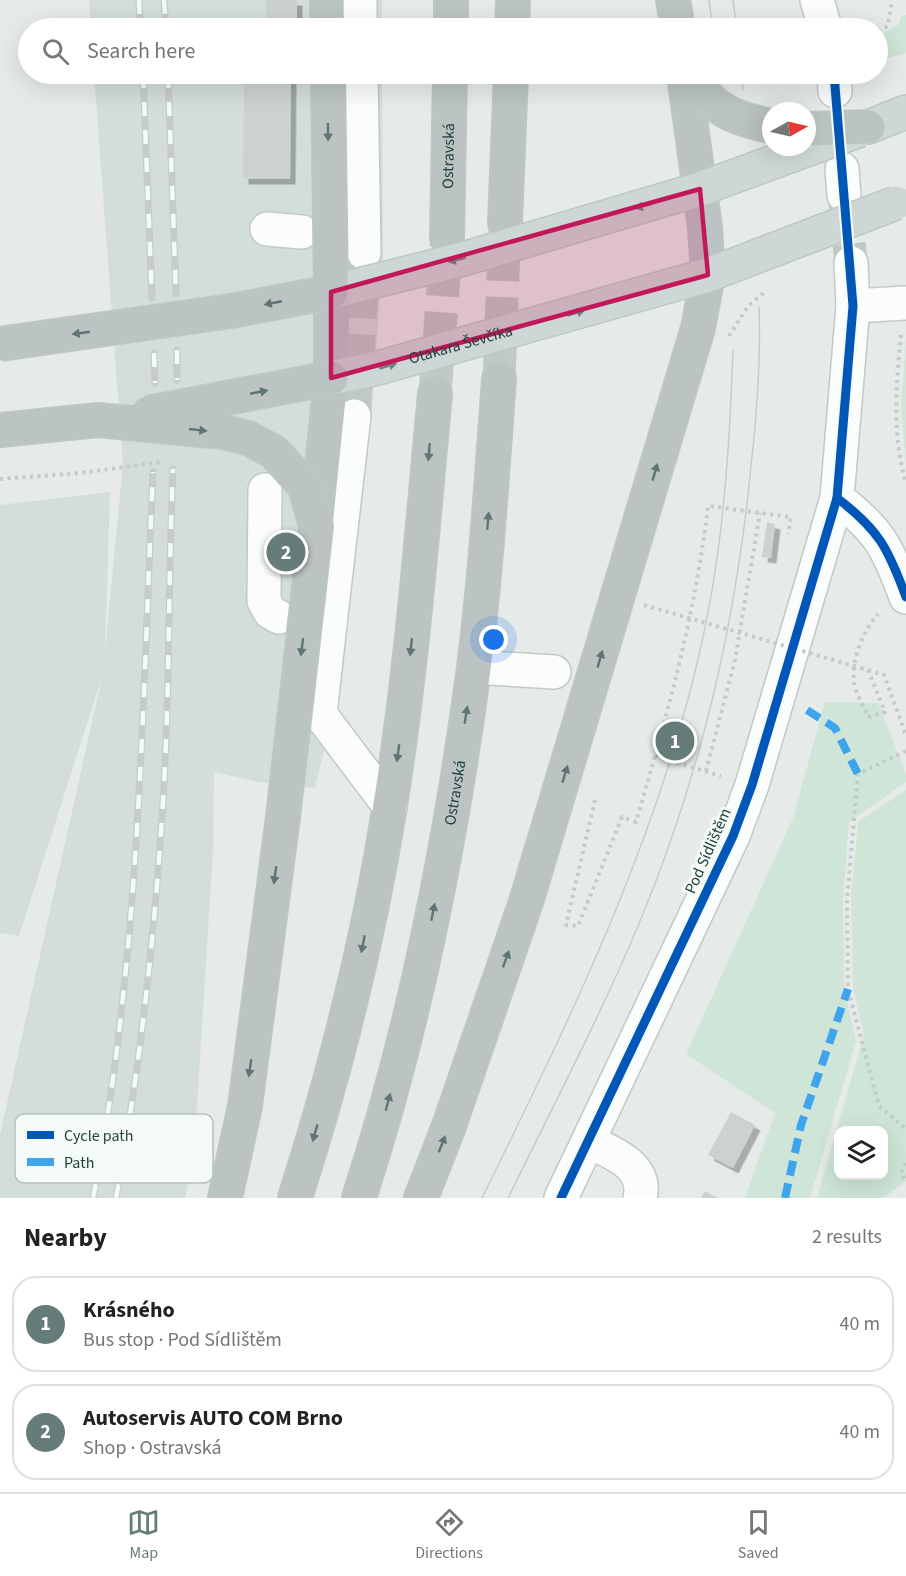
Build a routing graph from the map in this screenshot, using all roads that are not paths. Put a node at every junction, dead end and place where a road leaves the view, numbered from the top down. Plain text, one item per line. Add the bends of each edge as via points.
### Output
1 (327, 0) edge
2 (360, 0) edge
3 (451, 0) edge
4 (513, 0) edge
5 (674, 0) edge
6 (817, 0) edge
7 (327, 18) edge
8 (360, 18) edge
9 (451, 18) edge
10 (512, 18) edge
11 (677, 18) edge
12 (822, 18) edge
13 (328, 84) edge
14 (361, 84) edge
15 (450, 84) edge
16 (511, 84) edge
17 (685, 84) edge
18 (696, 84) edge
19 (904, 112) edge
20 (762, 124) edge
21 (868, 127) junction
22 (816, 129) edge
23 (700, 189) junction
24 (901, 201) edge
25 (505, 222) tunnel mouth
26 (267, 229) dead end
27 (302, 232) dead end
28 (362, 238) tunnel mouth
29 (447, 238) tunnel mouth
30 (851, 263) tunnel mouth
31 (708, 275) junction
32 (331, 291) junction
33 (905, 303) edge
34 (853, 306) junction
35 (0, 344) edge
36 (331, 378) junction
37 (499, 379) tunnel mouth
38 (435, 394) tunnel mouth
39 (354, 416) tunnel mouth
40 (98, 420) junction
41 (0, 430) edge
42 (265, 490) dead end
43 (837, 498) junction
44 (316, 526) junction
45 (893, 604) edge
46 (279, 616) dead end
47 (474, 667) junction
48 (554, 672) dead end
49 (390, 807) junction
50 (589, 1142) junction
51 (225, 1198) edge
52 (295, 1198) edge
53 (359, 1198) edge
54 (421, 1198) edge
55 (561, 1198) edge
56 (640, 1198) edge

1 - 7 highway
2 - 8 street
3 - 9 highway
4 - 10 highway
5 - 11 highway
6 - 12 street
13 -> 32 highway, bridge
14 - 28 street
15 - 29 highway, Ostravská
16 - 25 highway
17 - 23 highway
18 - 20 highway, bridge via 722,110
19 - 21 main road
21 - 22 highway, bridge
21 - 23 main road, bridge
23 - 31 highway
23 -> 32 main road, bridge via 463,259
24 - 31 main road, Otakara Ševčíka, bridge
26 - 27 street
30 - 34 street, Pod Sídlištěm
36 -> 31 main road, Otakara Ševčíka, bridge
54 -> 31 highway via 526,902 698,328
32 -> 35 highway, bridge via 231,311
32 - 36 highway
33 - 34 street
34 - 43 street, Pod Sídlištěm
40 -> 36 highway, Otakara Ševčíka, bridge
36 - 44 highway, bridge
47 -> 37 highway, Ostravská
38 -> 49 highway via 406,695
39 - 49 street via 327,624 320,714
40 - 41 highway, Otakara Ševčíka
40 -> 44 highway, bridge via 248,438 274,452 305,486
42 - 46 street via 264,601 270,612
43 - 45 street via 859,515 884,544
43 - 50 street, Pod Sídlištěm via 752,785 724,856
44 -> 51 highway, bridge via 283,817 244,1106
47 - 48 street
53 -> 47 highway, Ostravská via 402,1053 429,934
49 -> 52 highway via 350,1005
50 - 55 street, Pod Sídlištěm
50 - 56 street via 628,1161 638,1175

